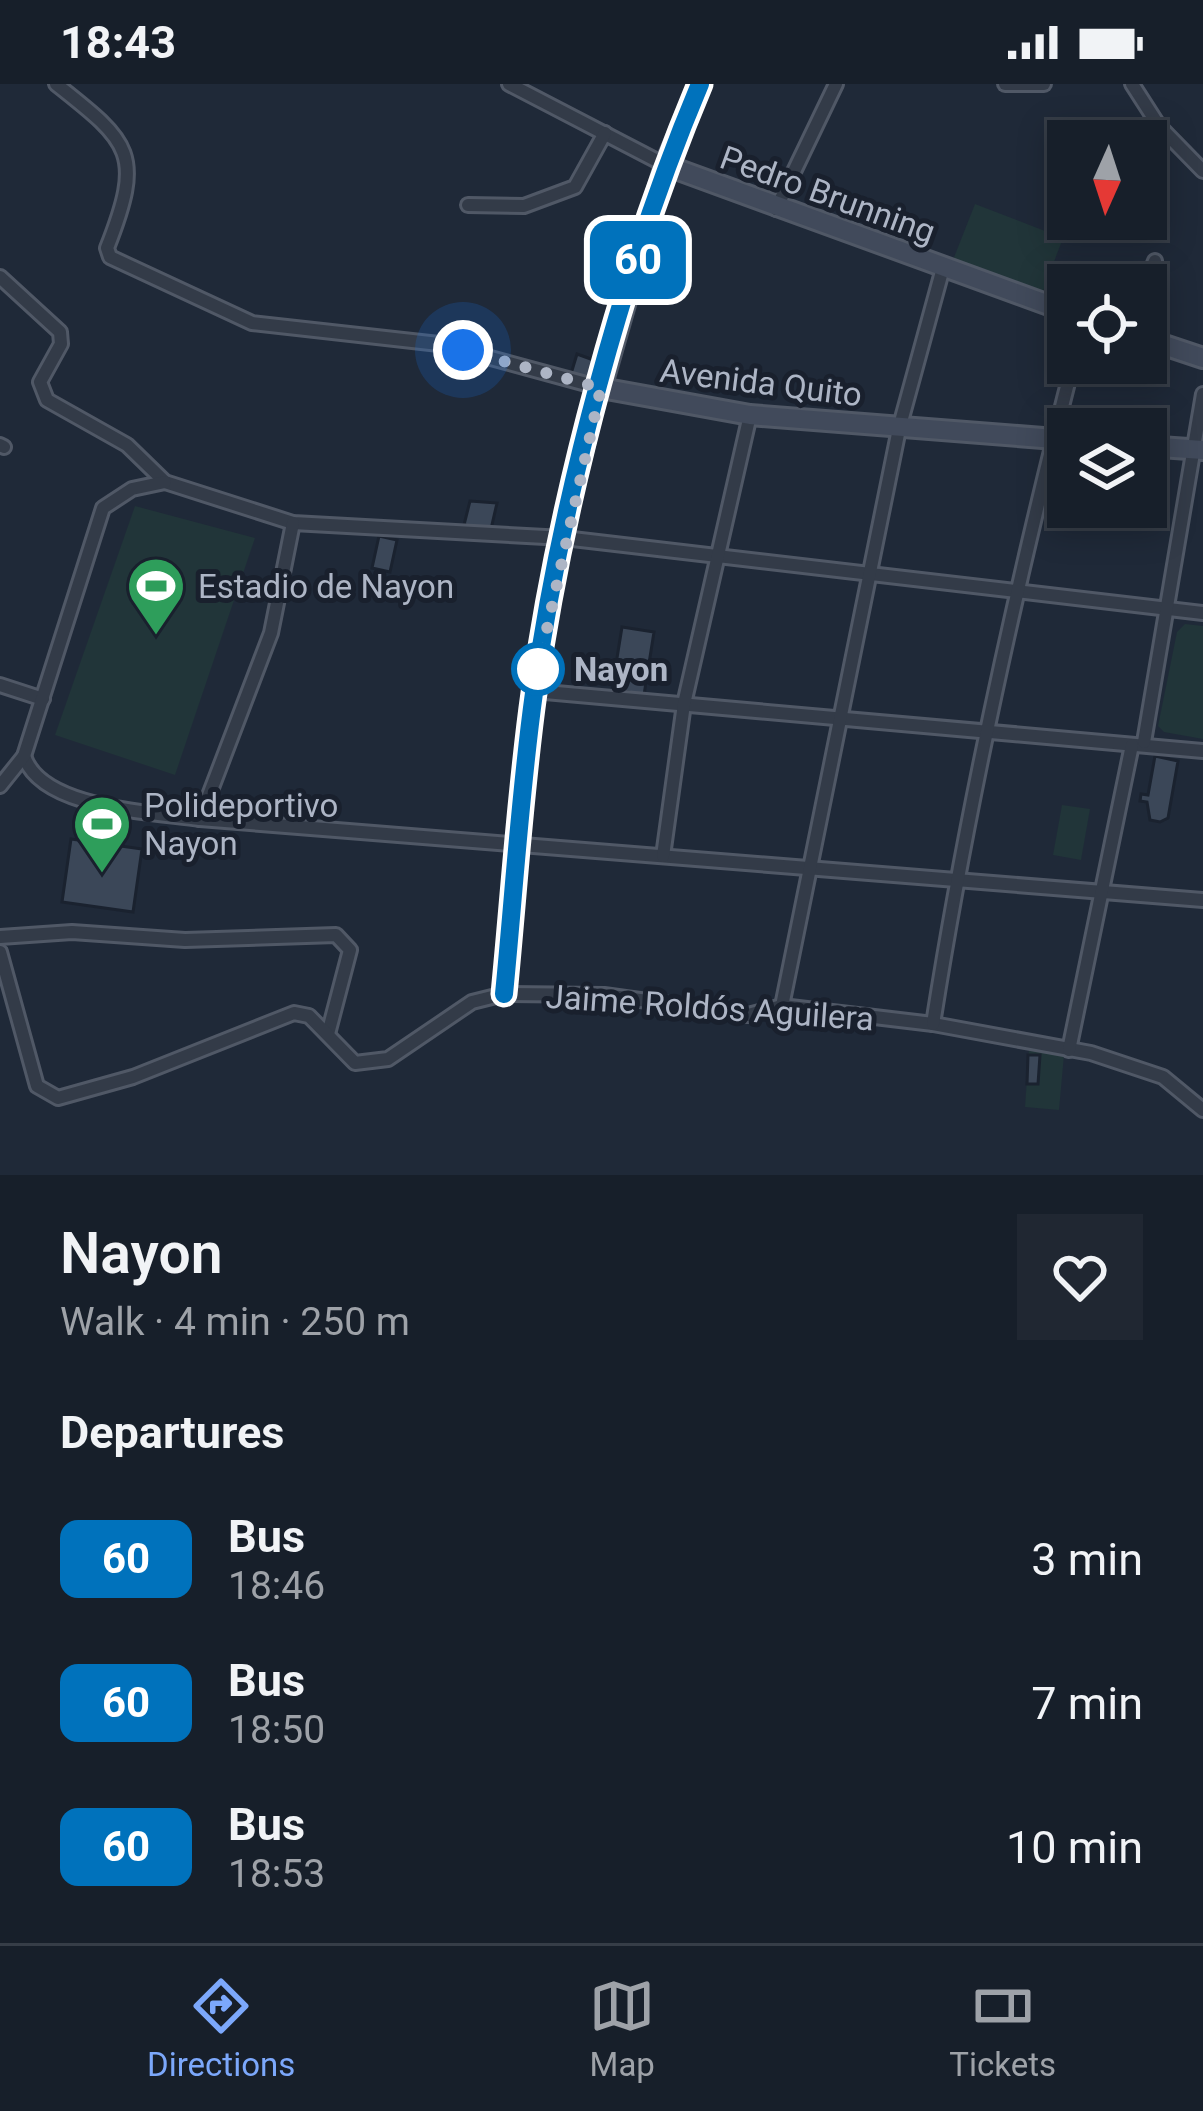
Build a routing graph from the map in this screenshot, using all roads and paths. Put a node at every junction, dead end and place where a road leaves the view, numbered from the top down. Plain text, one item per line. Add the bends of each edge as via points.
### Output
1 (56, 84) edge
2 (509, 84) edge
3 (700, 84) edge
4 (836, 84) edge
5 (1005, 84) edge
6 (1044, 84) edge
7 (1132, 84) edge
8 (604, 133) junction
9 (665, 165) junction
10 (1203, 171) edge
11 (468, 205) dead end
12 (776, 209) junction
13 (1156, 261) dead end
14 (1155, 264) edge
15 (944, 268) junction
16 (0, 278) edge
17 (1047, 305) edge
18 (1167, 346) edge
19 (1203, 358) edge
20 (601, 388) junction
21 (1203, 394) edge
22 (750, 415) junction
23 (899, 429) junction
24 (1047, 439) edge
25 (1167, 447) edge
26 (1198, 449) edge
27 (165, 482) junction
28 (1047, 486) edge
29 (293, 523) junction
30 (564, 538) junction
31 (718, 557) junction
32 (868, 572) junction
33 (1016, 587) junction
34 (1168, 608) junction
35 (1203, 613) edge
36 (0, 685) edge
37 (534, 692) junction
38 (43, 699) junction
39 (684, 704) junction
40 (836, 721) junction
41 (987, 733) junction
42 (1138, 744) junction
43 (1203, 751) edge
44 (24, 756) junction
45 (0, 786) edge
46 (200, 819) junction
47 (518, 842) junction
48 (663, 856) junction
49 (807, 868) junction
50 (956, 876) junction
51 (1103, 891) junction
52 (1203, 900) edge
53 (0, 938) edge
54 (0, 952) edge
55 (504, 994) junction
56 (782, 1006) junction
57 (933, 1024) junction
58 (328, 1034) junction
59 (1069, 1050) junction
60 (1197, 1098) edge
61 (1203, 1110) edge

1 - 20 street, Avenida Quito via 121,141 128,168 110,256 252,323 439,344
2 - 8 street, Pedro Brunning
3 - 9 street
4 - 12 street
5 - 6 street
7 - 10 street
8 - 9 street, Pedro Brunning
8 - 11 street via 575,187 517,207
9 - 12 street, Pedro Brunning
9 - 20 street
12 - 15 street, Pedro Brunning
13 - 14 street
15 - 17 street, Pedro Brunning
15 - 23 street
16 - 27 street via 61,332 40,382 47,400 127,445
18 - 19 street
20 - 22 street, Avenida Quito
20 - 30 street
21 - 26 street
22 - 23 street, Avenida Quito
22 - 31 street
23 - 24 street, Avenida Quito
23 - 32 street
25 - 26 street
26 - 34 street
27 - 29 street
27 - 38 street via 131,489 103,508
28 - 33 street
29 - 30 street
29 - 46 street via 271,633
30 - 31 street
30 - 37 street
31 - 32 street
31 - 39 street
32 - 33 street
32 - 40 street
33 - 34 street
33 - 41 street
34 - 35 street
34 - 42 street
36 - 38 street
37 - 39 street
37 - 47 street
38 - 44 street
39 - 40 street
39 - 48 street
40 - 41 street
40 - 49 street
41 - 42 street
41 - 50 street
42 - 43 street
42 - 51 street
44 - 45 street
44 - 46 street via 48,788
46 - 47 street
47 - 48 street
47 - 55 street
48 - 49 street
49 - 50 street
49 - 56 street
50 - 51 street
50 - 57 street
51 - 52 street
51 - 59 street
53 - 58 street via 341,937 348,966
54 - 58 street, Jaime Roldós Aguilera via 45,1095 74,1097 113,1084 278,1016 309,1016
55 - 56 street, Jaime Roldós Aguilera via 604,995 748,1015
55 - 58 street, Jaime Roldós Aguilera via 461,1008 375,1063 355,1063
56 - 57 street, Jaime Roldós Aguilera
57 - 59 street, Jaime Roldós Aguilera
59 - 60 street, Jaime Roldós Aguilera via 1149,1070
60 - 61 street, Jaime Roldós Aguilera

